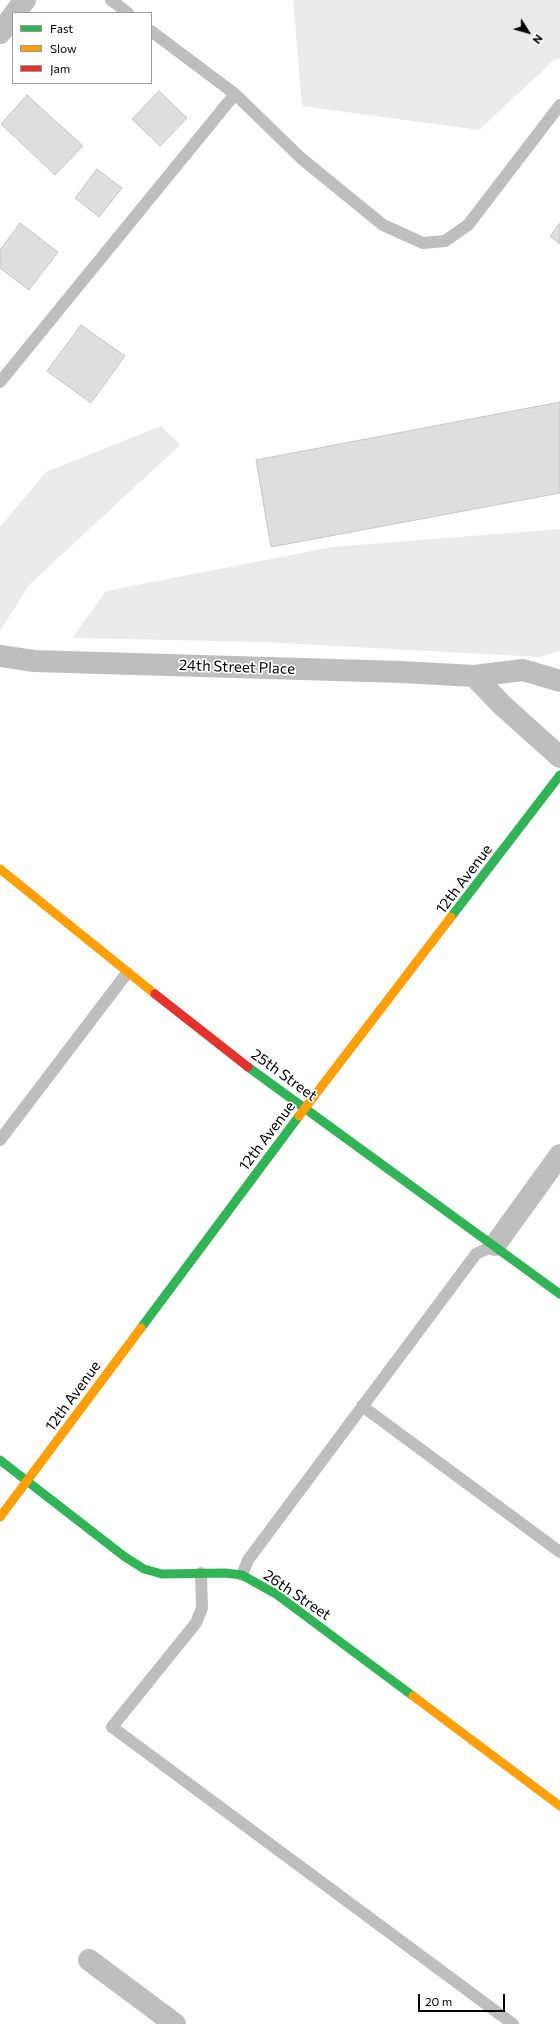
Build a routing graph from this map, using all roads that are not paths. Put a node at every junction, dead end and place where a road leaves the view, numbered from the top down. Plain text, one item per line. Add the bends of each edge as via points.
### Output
1 (25, 0) edge
2 (111, 0) edge
3 (16, 12) edge
4 (127, 12) edge
5 (12, 17) edge
6 (152, 32) edge
7 (0, 33) edge
8 (235, 94) junction
9 (560, 105) edge
10 (0, 382) edge
11 (0, 656) edge
12 (474, 676) junction
13 (560, 681) edge
14 (560, 758) edge
15 (560, 775) edge
16 (0, 869) edge
17 (127, 972) junction
18 (305, 1108) junction
19 (0, 1140) edge
20 (560, 1155) edge
21 (495, 1245) junction
22 (560, 1294) edge
23 (362, 1406) junction
24 (0, 1460) edge
25 (28, 1481) junction
26 (0, 1517) edge
27 (560, 1552) edge
28 (201, 1573) junction
29 (242, 1575) junction
30 (560, 1806) edge
31 (89, 1960) dead end
32 (175, 2024) edge
33 (513, 2024) edge

1 - 3 street
2 - 4 lane
5 - 7 street
6 - 8 lane
8 - 9 lane via 302,159 383,225 422,243 445,241 468,225
8 - 10 lane
11 - 12 street, 24th Street Place via 34,661
12 - 13 street, 24th Street Place via 523,670
12 - 14 street
15 - 18 street, 12th Avenue
16 - 17 street, 25th Street
17 - 18 street, 25th Street
17 - 19 lane
18 - 21 street, 25th Street
18 - 25 street, 12th Avenue
20 - 21 street
21 - 22 street, 25th Street
21 - 23 lane via 476,1254
23 - 27 lane
23 - 29 lane via 248,1560
24 - 25 street, 26th Street
25 - 26 street, 12th Avenue
25 - 28 street, 26th Street via 144,1569 162,1574
28 - 29 street, 26th Street
28 - 33 lane via 202,1608 196,1623 112,1727
29 - 30 street, 26th Street via 276,1594
31 - 32 street

